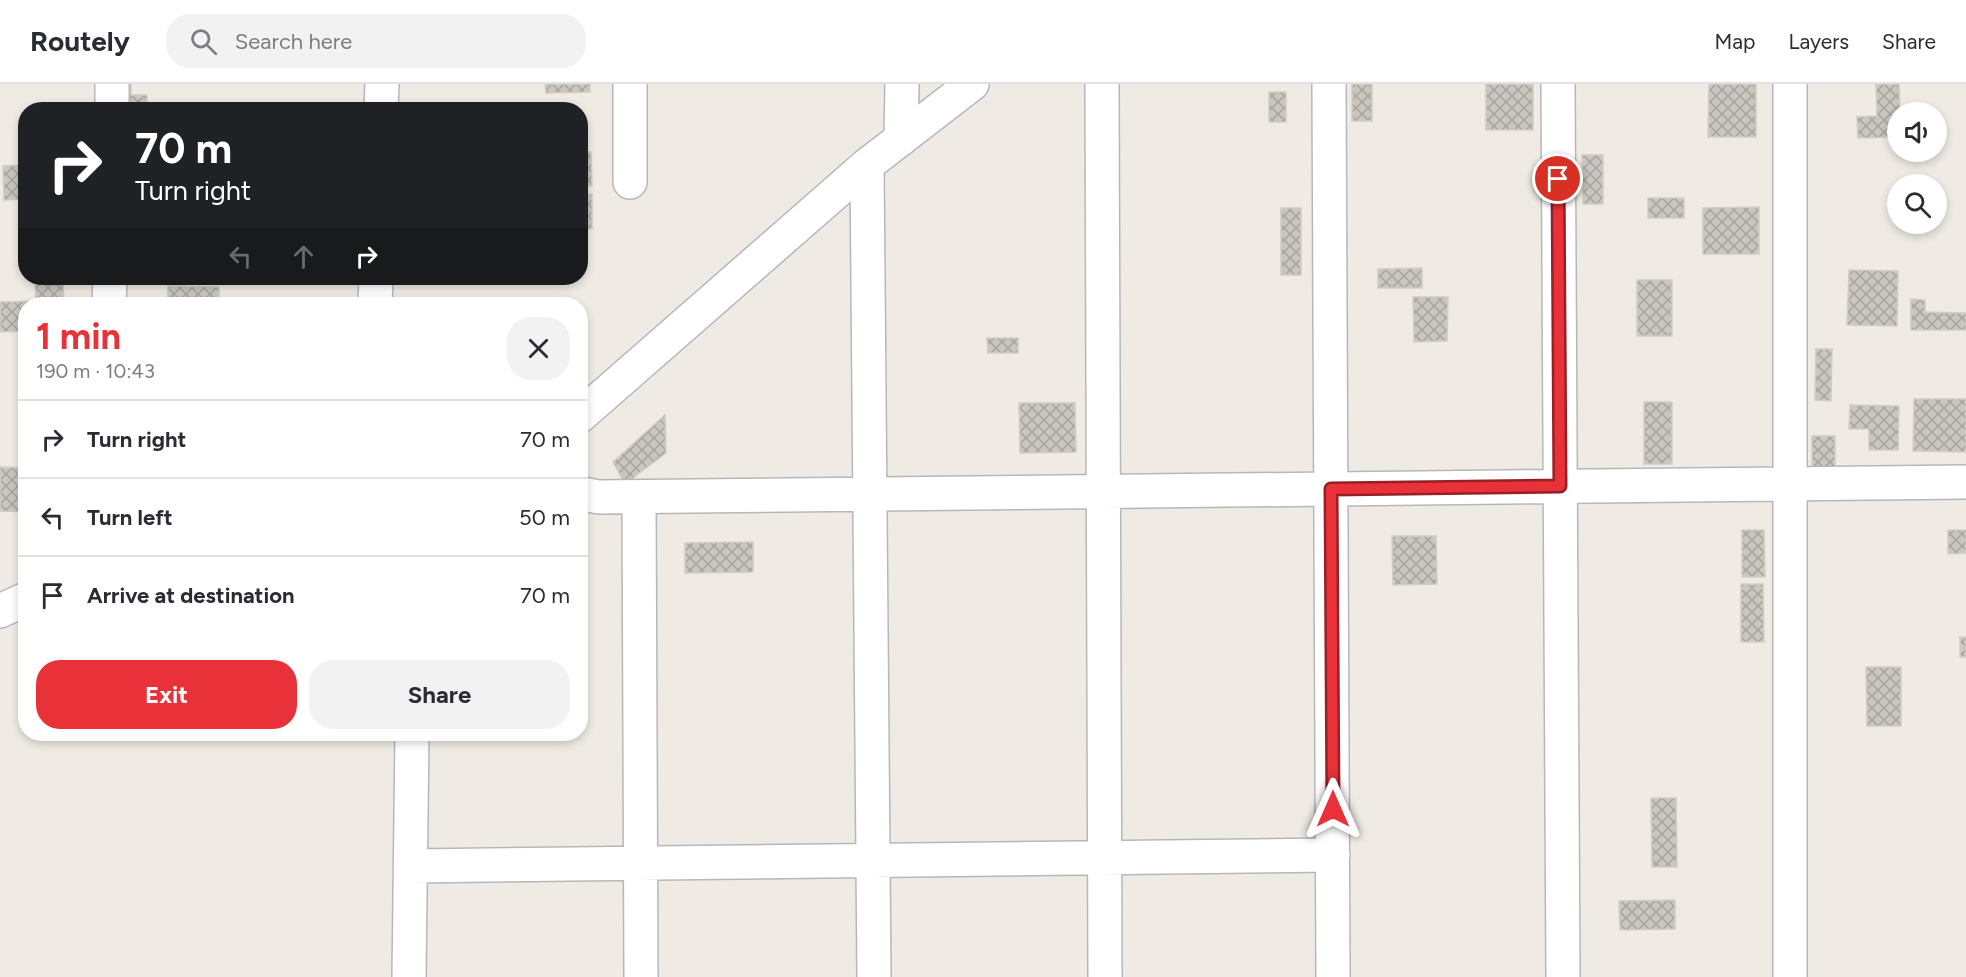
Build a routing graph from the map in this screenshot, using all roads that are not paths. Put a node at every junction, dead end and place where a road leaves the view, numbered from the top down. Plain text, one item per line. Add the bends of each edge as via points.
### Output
1 (112, 84) edge
2 (382, 84) edge
3 (630, 84) edge
4 (902, 84) edge
5 (972, 84) edge
6 (1102, 84) edge
7 (1329, 84) edge
8 (1558, 84) edge
9 (1790, 84) edge
10 (112, 102) edge
11 (381, 102) edge
12 (902, 139) junction
13 (867, 165) junction
14 (630, 182) dead end
15 (588, 409) edge
16 (1966, 482) edge
17 (1790, 484) junction
18 (1560, 486) junction
19 (1331, 489) junction
20 (1103, 491) junction
21 (870, 494) junction
22 (588, 495) edge
23 (639, 497) junction
24 (18, 603) edge
25 (0, 611) edge
26 (412, 741) edge
27 (1333, 855) junction
28 (1104, 857) junction
29 (873, 860) junction
30 (640, 863) junction
31 (411, 866) junction
32 (409, 977) edge
33 (641, 977) edge
34 (874, 977) edge
35 (1104, 977) edge
36 (1333, 977) edge
37 (1563, 977) edge
38 (1791, 977) edge

1 - 10 street
2 - 11 street
3 - 14 street
4 - 12 street
5 - 12 street
6 - 20 street
7 - 19 street
8 - 18 street
9 - 17 street
12 - 13 street
13 - 15 street
13 - 21 street
16 - 17 street
17 - 18 street
17 - 38 street
18 - 19 street
18 - 37 street
19 - 20 street
19 - 27 street
20 - 21 street
20 - 28 street
21 - 23 street
21 - 29 street
22 - 23 street
23 - 30 street
24 - 25 street
26 - 31 street
27 - 28 street
27 - 36 street
28 - 29 street
28 - 35 street
29 - 30 street
29 - 34 street
30 - 31 street
30 - 33 street
31 - 32 street

